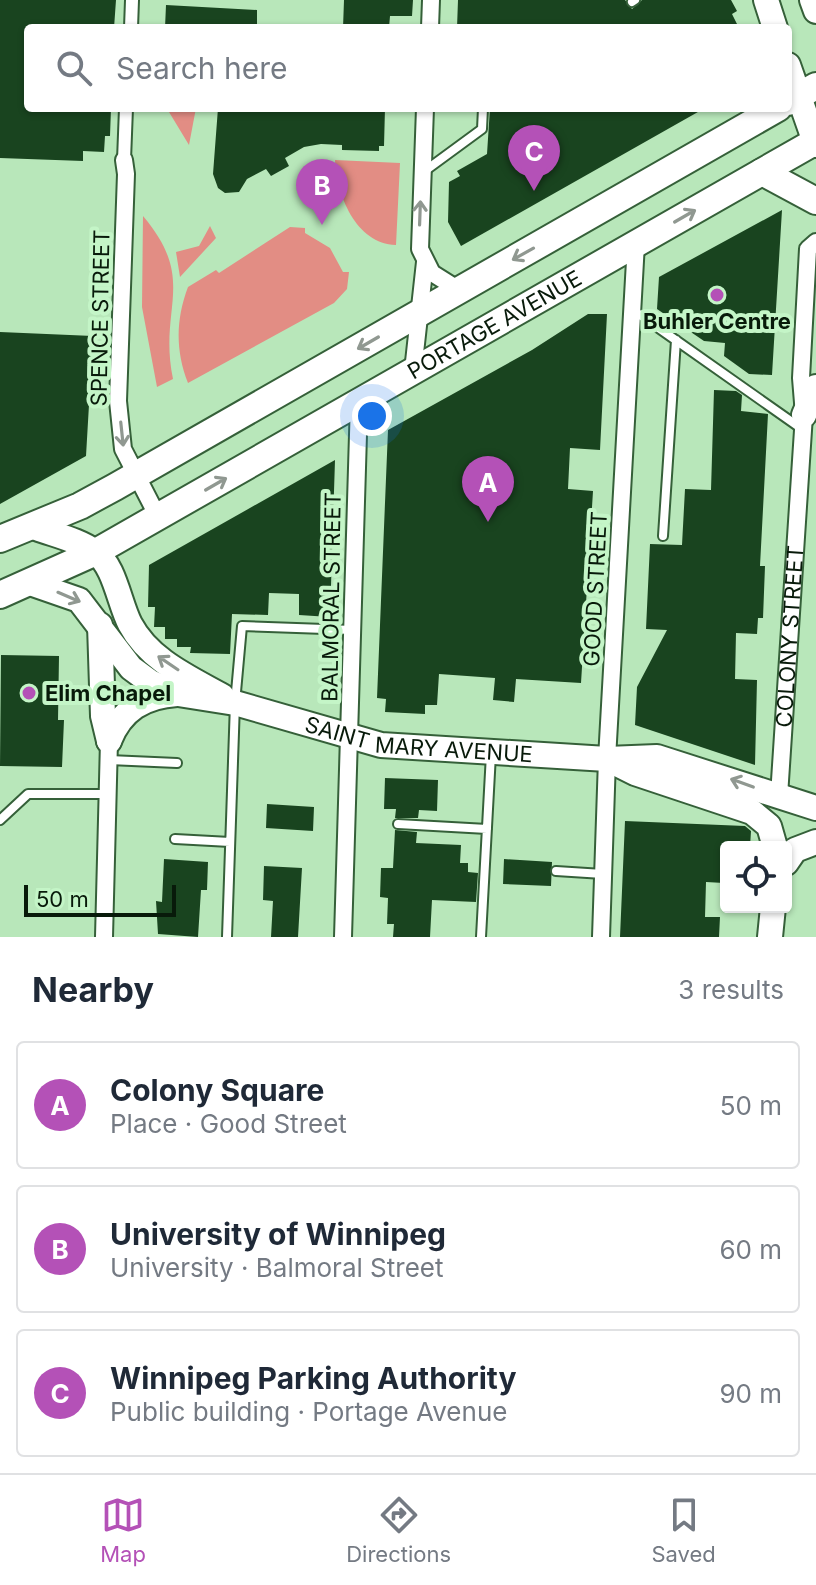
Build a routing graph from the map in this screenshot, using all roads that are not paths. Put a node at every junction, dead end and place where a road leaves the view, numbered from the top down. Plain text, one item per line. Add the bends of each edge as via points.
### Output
1 (132, 0) edge
2 (431, 0) edge
3 (766, 0) edge
4 (812, 0) edge
5 (816, 11) edge
6 (131, 24) edge
7 (430, 24) edge
8 (774, 24) edge
9 (795, 98) edge
10 (126, 112) edge
11 (425, 112) edge
12 (483, 112) edge
13 (770, 112) edge
14 (816, 143) edge
15 (124, 160) joint
16 (762, 172) junction
17 (421, 173) junction
18 (816, 201) edge
19 (816, 242) edge
20 (636, 243) junction
21 (425, 262) junction
22 (459, 290) junction
23 (632, 310) junction
24 (419, 314) junction
25 (676, 340) junction
26 (413, 371) junction
27 (816, 387) edge
28 (359, 401) junction
29 (803, 422) junction
30 (135, 476) junction
31 (158, 517) junction
32 (31, 526) junction
33 (663, 536) dead end
34 (0, 539) edge
35 (96, 552) junction
36 (30, 583) junction
37 (0, 595) edge
38 (100, 625) junction
39 (353, 630) junction
40 (178, 694) junction
41 (235, 703) junction
42 (350, 737) junction
43 (109, 751) junction
44 (491, 752) junction
45 (607, 759) junction
46 (177, 763) dead end
47 (107, 794) junction
48 (779, 796) junction
49 (816, 808) edge
50 (0, 820) edge
51 (398, 824) dead end
52 (487, 829) junction
53 (175, 839) dead end
54 (774, 840) edge
55 (230, 842) junction
56 (816, 842) edge
57 (792, 854) edge
58 (556, 871) dead end
59 (603, 874) junction
60 (772, 913) edge
61 (104, 937) edge
62 (227, 937) edge
63 (343, 937) edge
64 (481, 937) edge
65 (601, 937) edge
66 (770, 937) edge

1 - 6 street
2 - 7 street
3 - 8 main road
4 - 5 main road
9 - 14 main road
10 - 15 street
11 - 17 street
12 - 17 lane via 482,129
13 -> 22 main road, PORTAGE AVENUE
14 - 16 main road, PORTAGE AVENUE
15 -> 30 street, SPENCE STREET via 117,376 123,449
16 - 18 main road
20 -> 16 main road, PORTAGE AVENUE
21 -> 17 street via 419,234
19 - 29 street, COLONY STREET via 808,249 807,262
20 - 23 street, GOOD STREET
20 - 26 main road, PORTAGE AVENUE
21 - 22 street via 432,273
21 - 24 street
22 - 24 main road, PORTAGE AVENUE
23 - 25 lane
23 - 45 street, GOOD STREET
24 - 26 street
24 -> 30 main road, PORTAGE AVENUE
25 - 29 lane
25 - 33 lane
26 - 28 main road, PORTAGE AVENUE
27 - 29 main road
31 -> 28 main road, PORTAGE AVENUE
28 - 39 street, BALMORAL STREET
29 - 48 street, COLONY STREET
30 - 31 street, SPENCE STREET
30 - 32 main road, PORTAGE AVENUE
31 - 35 main road, PORTAGE AVENUE
32 - 34 main road, PORTAGE AVENUE
32 - 35 main road
35 - 36 main road, PORTAGE AVENUE
41 -> 35 main road, SAINT MARY AVENUE via 166,664 143,643
36 - 37 main road, PORTAGE AVENUE
36 -> 38 main road, SAINT MARY AVENUE via 79,600
38 - 40 main road, SAINT MARY AVENUE via 139,675
38 - 43 main road
39 - 41 lane via 242,626
39 - 42 street, BALMORAL STREET
40 - 41 main road, SAINT MARY AVENUE
40 - 43 main road via 160,695 132,708 114,727
41 - 42 main road, SAINT MARY AVENUE
41 - 55 lane
42 - 44 main road, SAINT MARY AVENUE via 381,745
42 - 63 street, BALMORAL STREET
43 - 46 lane
43 - 47 street
44 - 45 main road, SAINT MARY AVENUE
44 - 52 lane
48 -> 45 main road, SAINT MARY AVENUE via 657,757
45 - 54 main road, SAINT MARY AVENUE via 752,812 763,819
45 - 59 street, GOOD STREET
47 - 50 lane via 28,794
47 - 61 street
48 - 49 main road, SAINT MARY AVENUE
51 - 52 lane
52 - 64 lane
53 - 55 lane
55 - 62 lane
56 - 57 main road
58 - 59 lane
59 - 65 street, GOOD STREET
60 - 66 main road

